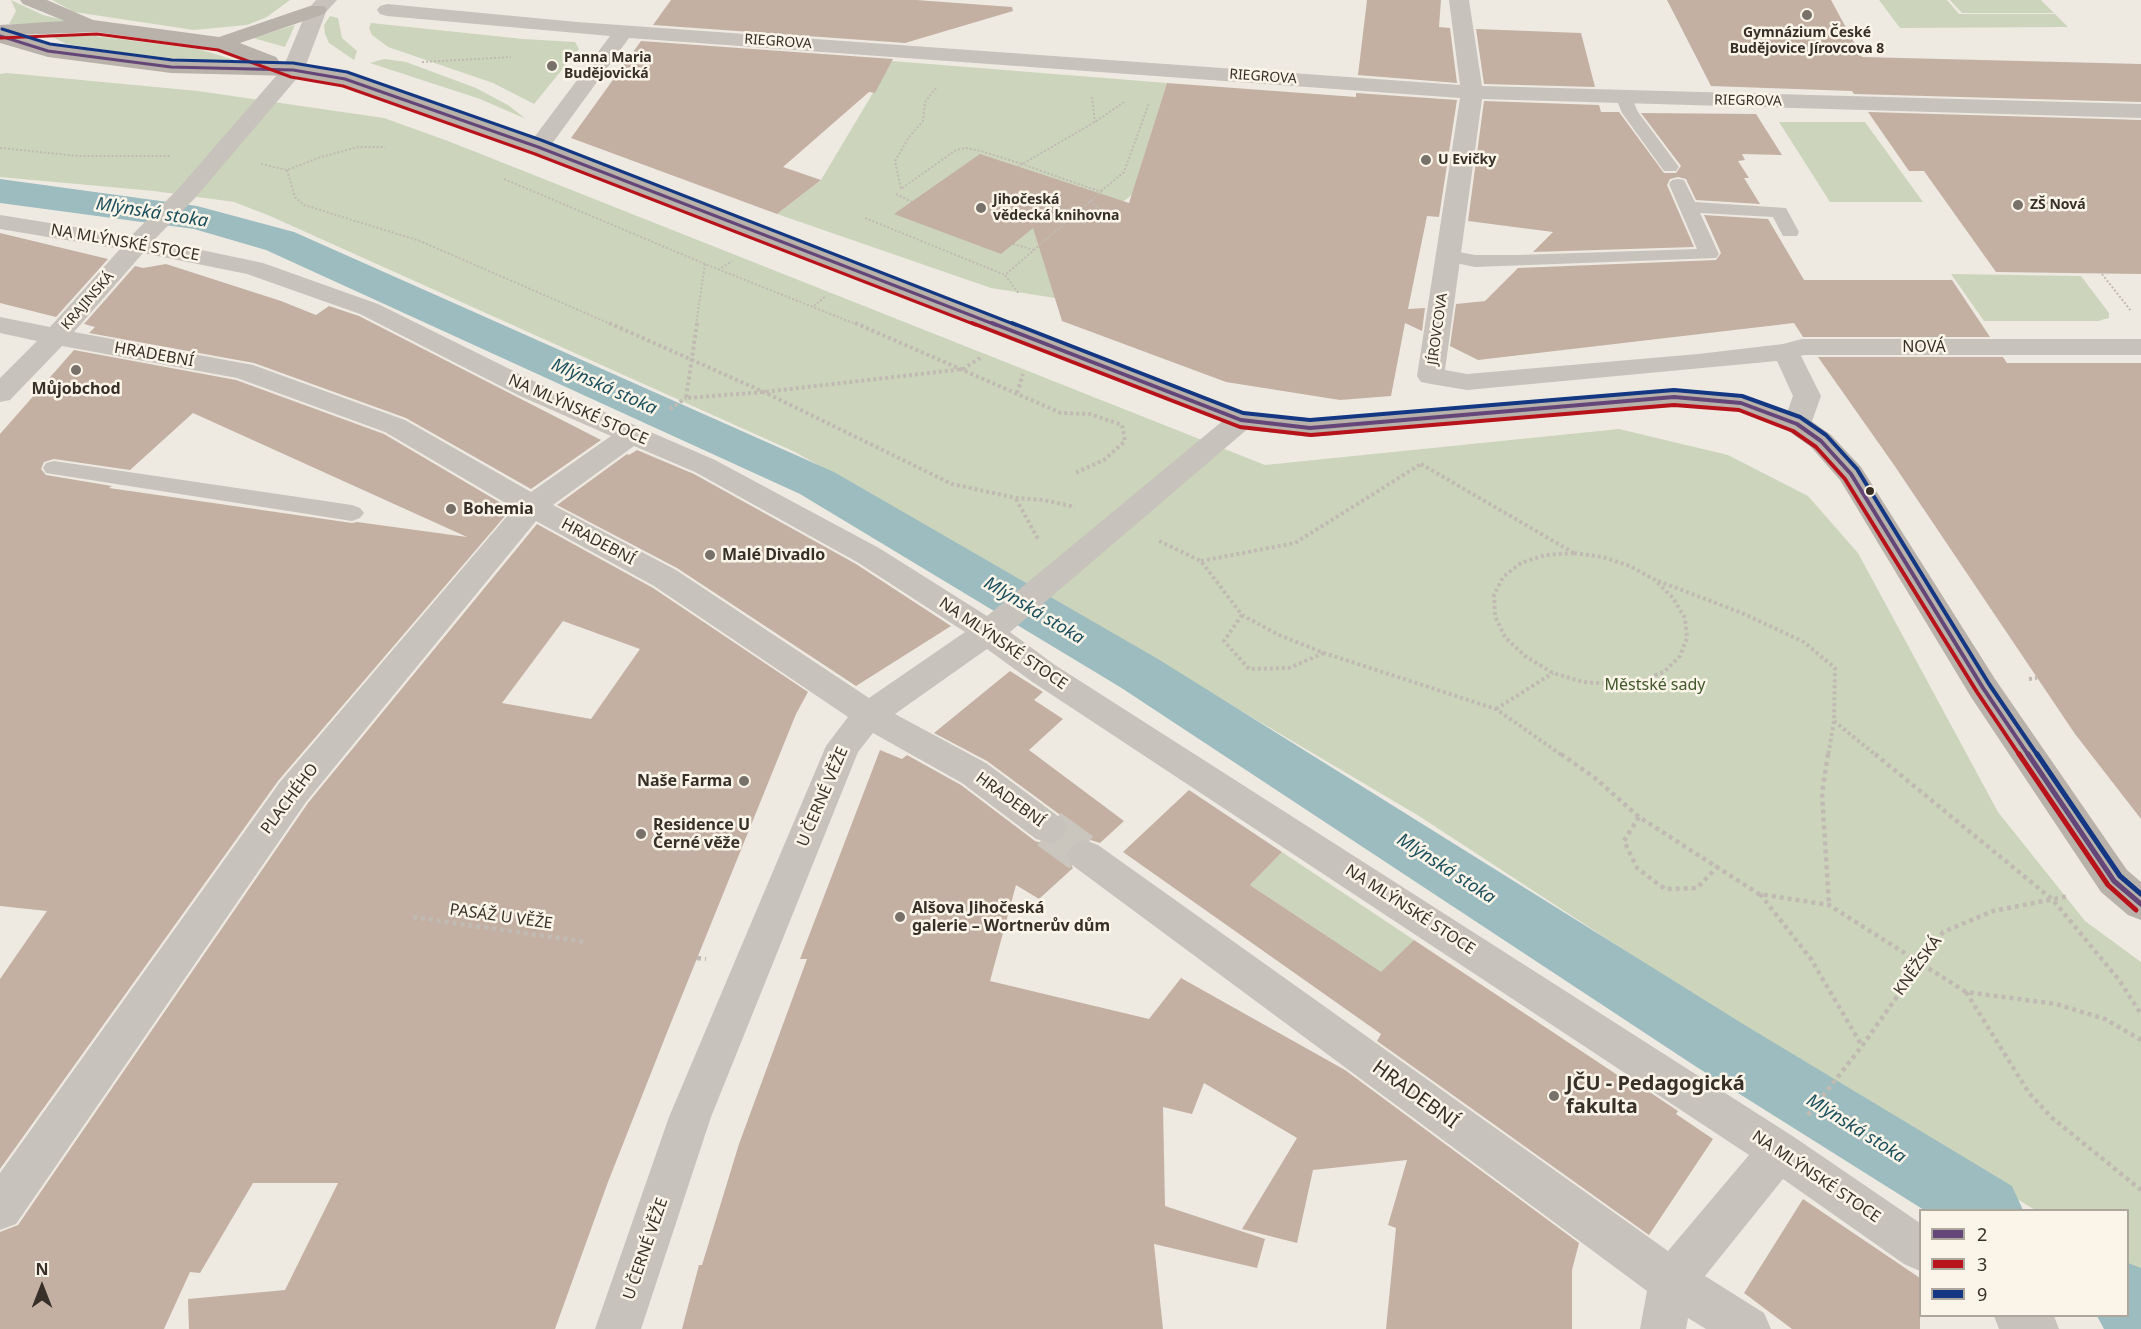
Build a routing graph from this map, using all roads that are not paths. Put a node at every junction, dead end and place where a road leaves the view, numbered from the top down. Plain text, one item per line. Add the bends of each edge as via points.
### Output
1 (30, 0) edge
2 (1459, 0) edge
3 (322, 5) edge
4 (387, 10) dead end
5 (98, 26) junction
6 (0, 31) edge
7 (624, 31) junction
8 (0, 36) edge
9 (220, 44) junction
10 (48, 51) junction
11 (0, 57) edge
12 (293, 70) junction
13 (1472, 92) junction
14 (1624, 98) junction
15 (2141, 111) edge
16 (538, 147) junction
17 (1688, 207) junction
18 (0, 222) edge
19 (1790, 232) dead end
20 (145, 236) junction
21 (1448, 256) junction
22 (0, 325) edge
23 (56, 338) junction
24 (2141, 347) edge
25 (1786, 352) junction
26 (0, 394) edge
27 (1241, 420) junction
28 (1797, 424) junction
29 (632, 434) junction
30 (54, 468) dead end
31 (532, 506) junction
32 (352, 513) dead end
33 (995, 626) junction
34 (869, 715) junction
35 (1049, 829) tunnel mouth
36 (1085, 855) tunnel mouth
37 (2141, 904) edge
38 (1791, 1137) junction
39 (0, 1209) edge
40 (1919, 1248) edge
41 (1672, 1281) junction
42 (2018, 1317) edge
43 (618, 1329) edge
44 (1663, 1329) edge
45 (1748, 1329) edge
46 (2036, 1329) edge

1 - 5 street
2 - 13 street, JÍROVCOVA
3 - 9 street
3 - 12 street, KRAJINSKÁ
4 - 7 street, RIEGROVA
5 - 6 street
5 - 9 street
7 - 13 street, RIEGROVA
7 - 16 street
8 - 10 street
9 - 12 street
10 - 11 street
10 - 12 street via 171,68
12 - 16 street via 345,79
12 - 20 street, KRAJINSKÁ
13 - 14 street, RIEGROVA
13 - 21 street, JÍROVCOVA
14 - 15 street, RIEGROVA
14 - 17 lane via 1630,113 1674,176
16 - 27 street
17 - 19 lane via 1779,212
17 - 21 lane via 1709,254 1518,261 1475,261
18 - 20 street, NA MLÝNSKÉ STOCE
20 - 23 street, KRAJINSKÁ
20 - 29 street, NA MLÝNSKÉ STOCE via 255,268 369,309 530,390
21 - 25 street, JÍROVCOVA via 1431,376 1467,382
22 - 23 street, HRADEBNÍ
23 - 26 street, KRAJINSKÁ
23 - 31 street, HRADEBNÍ via 243,371 395,426
24 - 25 street, NOVÁ via 1802,347
25 - 28 street via 1808,396
27 - 28 street via 1310,428 1674,397 1741,403
27 - 33 street, U ČERNÉ VĚŽE
28 - 37 street via 1821,441 1851,474 1983,688 2114,881
29 - 31 street, PLACHÉHO
29 - 33 street, NA MLÝNSKÉ STOCE via 705,466
30 - 32 lane
31 - 34 street, HRADEBNÍ via 665,578
31 - 39 street, PLACHÉHO via 292,792
33 - 34 street, U ČERNÉ VĚŽE
33 - 38 street, NA MLÝNSKÉ STOCE via 1042,672
34 - 35 street, HRADEBNÍ via 974,773
34 - 43 street, U ČERNÉ VĚŽE via 843,746 699,1096
36 - 41 street, HRADEBNÍ
38 - 40 street, NA MLÝNSKÉ STOCE
38 - 41 street
41 - 44 street
41 - 45 street, HRADEBNÍ
42 - 46 street

